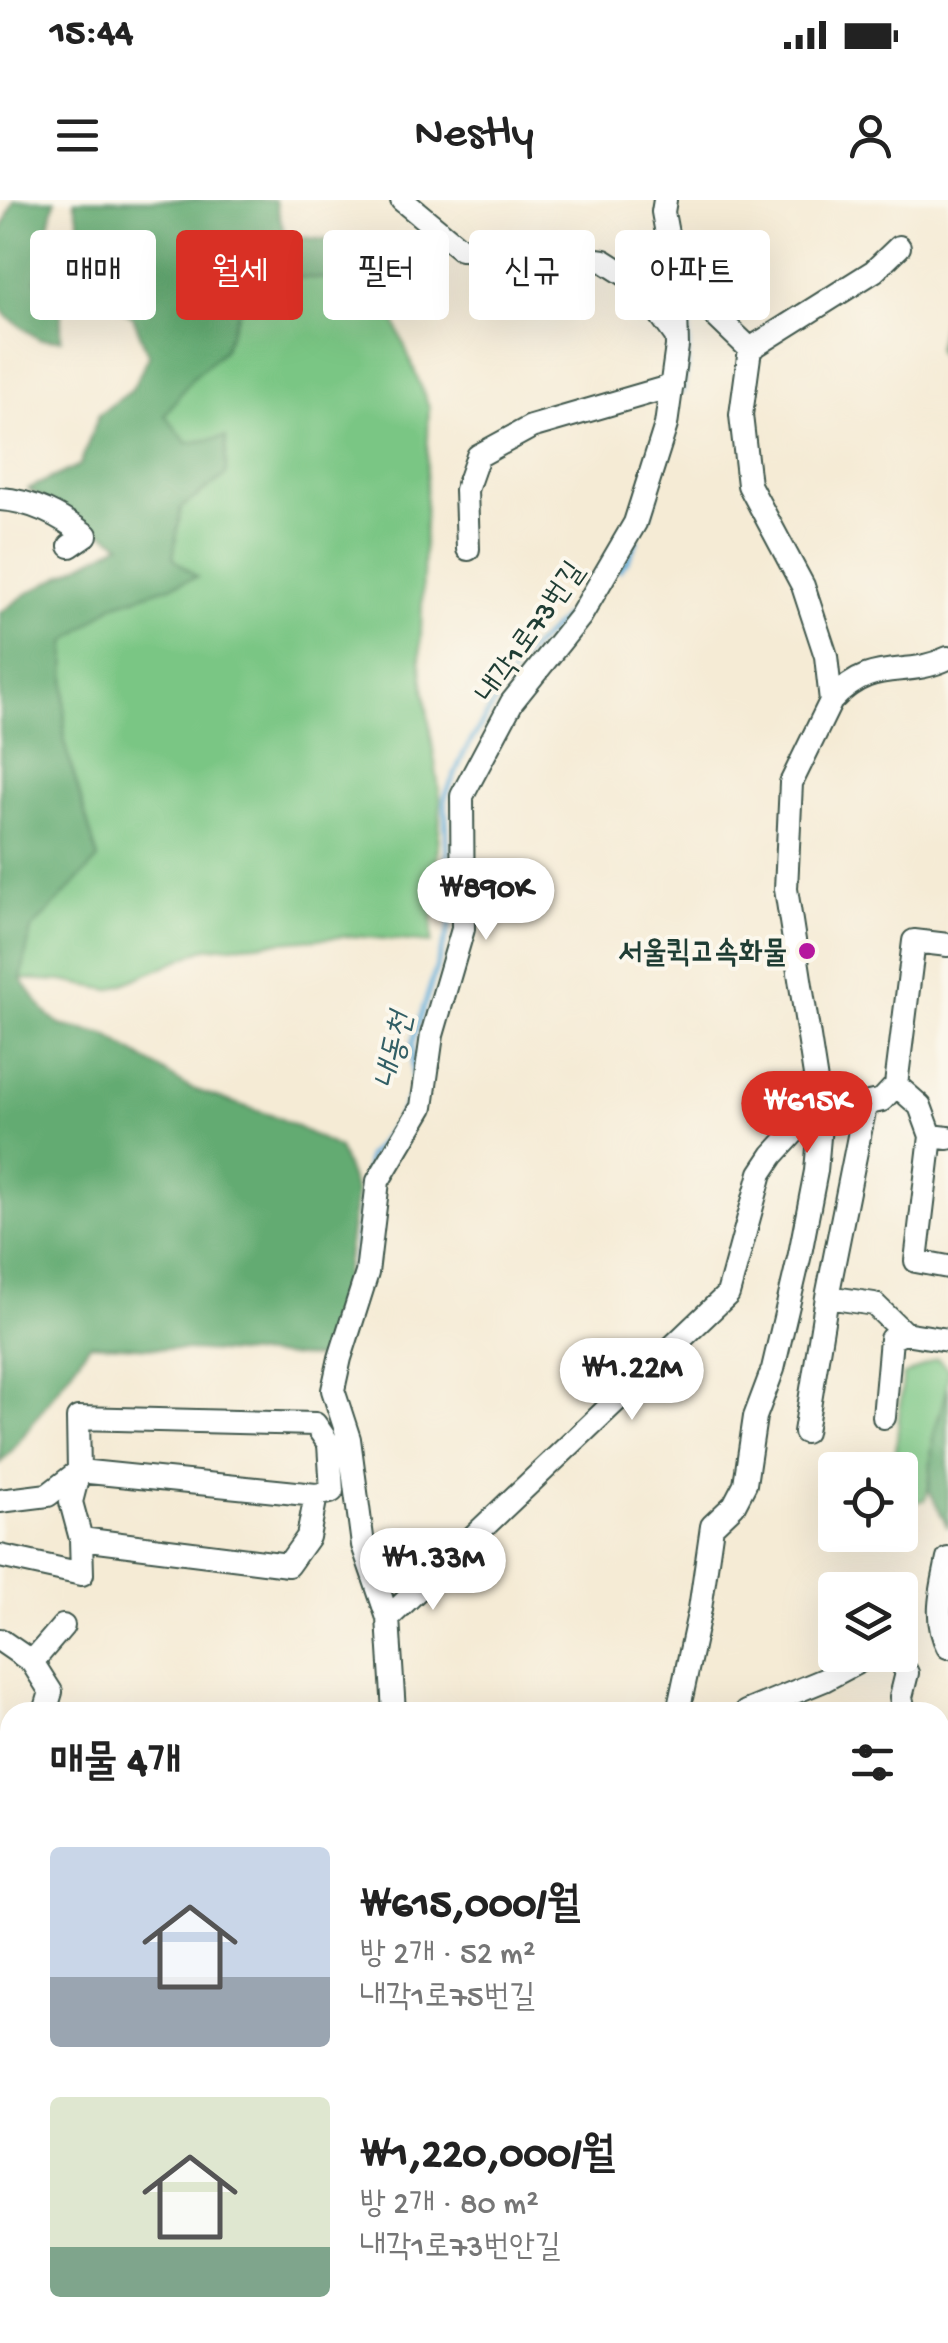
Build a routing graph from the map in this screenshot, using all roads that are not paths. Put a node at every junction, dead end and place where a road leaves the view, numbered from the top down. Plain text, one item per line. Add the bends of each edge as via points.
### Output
1 (402, 200) edge
2 (665, 200) edge
3 (668, 230) edge
4 (898, 247) dead end
5 (677, 320) edge
6 (720, 320) edge
7 (676, 336) junction
8 (750, 349) junction
9 (672, 386) junction
10 (0, 499) edge
11 (70, 546) dead end
12 (468, 549) dead end
13 (948, 658) edge
14 (832, 701) junction
15 (948, 945) edge
16 (881, 1097) junction
17 (821, 1114) junction
18 (939, 1137) edge
19 (948, 1266) edge
20 (826, 1297) junction
21 (904, 1334) junction
22 (948, 1340) edge
23 (884, 1417) dead end
24 (805, 1432) dead end
25 (79, 1470) junction
26 (334, 1491) junction
27 (0, 1501) edge
28 (81, 1539) junction
29 (0, 1556) edge
30 (948, 1559) edge
31 (388, 1618) junction
32 (63, 1626) dead end
33 (0, 1640) edge
34 (948, 1646) edge
35 (32, 1662) junction
36 (839, 1672) edge
37 (906, 1672) edge
38 (49, 1702) edge
39 (393, 1702) edge
40 (680, 1702) edge
41 (770, 1702) edge
42 (902, 1702) edge

1 - 7 street via 461,249 604,261 637,282
2 - 3 street, 내각1로73번길
4 - 8 street via 874,271
5 - 7 street, 내각1로73번길
6 - 8 street
7 - 9 street, 내각1로73번길
8 - 14 street via 740,415 749,485 803,586 826,656
9 - 12 street via 531,426 478,456 466,490
9 - 26 street, 내각1로73번길 via 634,522 580,617 512,702 462,796 463,929 432,1035 422,1108 378,1180 367,1273 333,1390 348,1439
10 - 11 street via 30,504 86,536
13 - 14 street via 928,668 851,680
14 - 17 street via 791,784 786,889
15 - 16 street via 914,941
16 - 17 street
16 - 18 street via 920,1106
16 - 20 street
17 - 31 street via 808,1117 761,1173 728,1294
17 - 40 street via 796,1273 755,1418 745,1484 712,1526
18 - 19 street via 916,1261
20 - 21 street via 874,1304
20 - 24 street
21 - 22 street
21 - 23 street via 892,1340
25 - 26 street
25 - 26 street via 78,1418 314,1424 328,1444
25 - 27 street via 48,1495
25 - 28 street via 71,1502
26 - 28 street via 288,1565
26 - 31 street, 내각1로73번길 via 363,1546
28 - 29 street via 82,1574
30 - 34 street via 939,1630
31 - 39 street, 내각1로73번길
32 - 35 street
33 - 35 street
35 - 38 street via 52,1692
36 - 41 street
37 - 42 street

